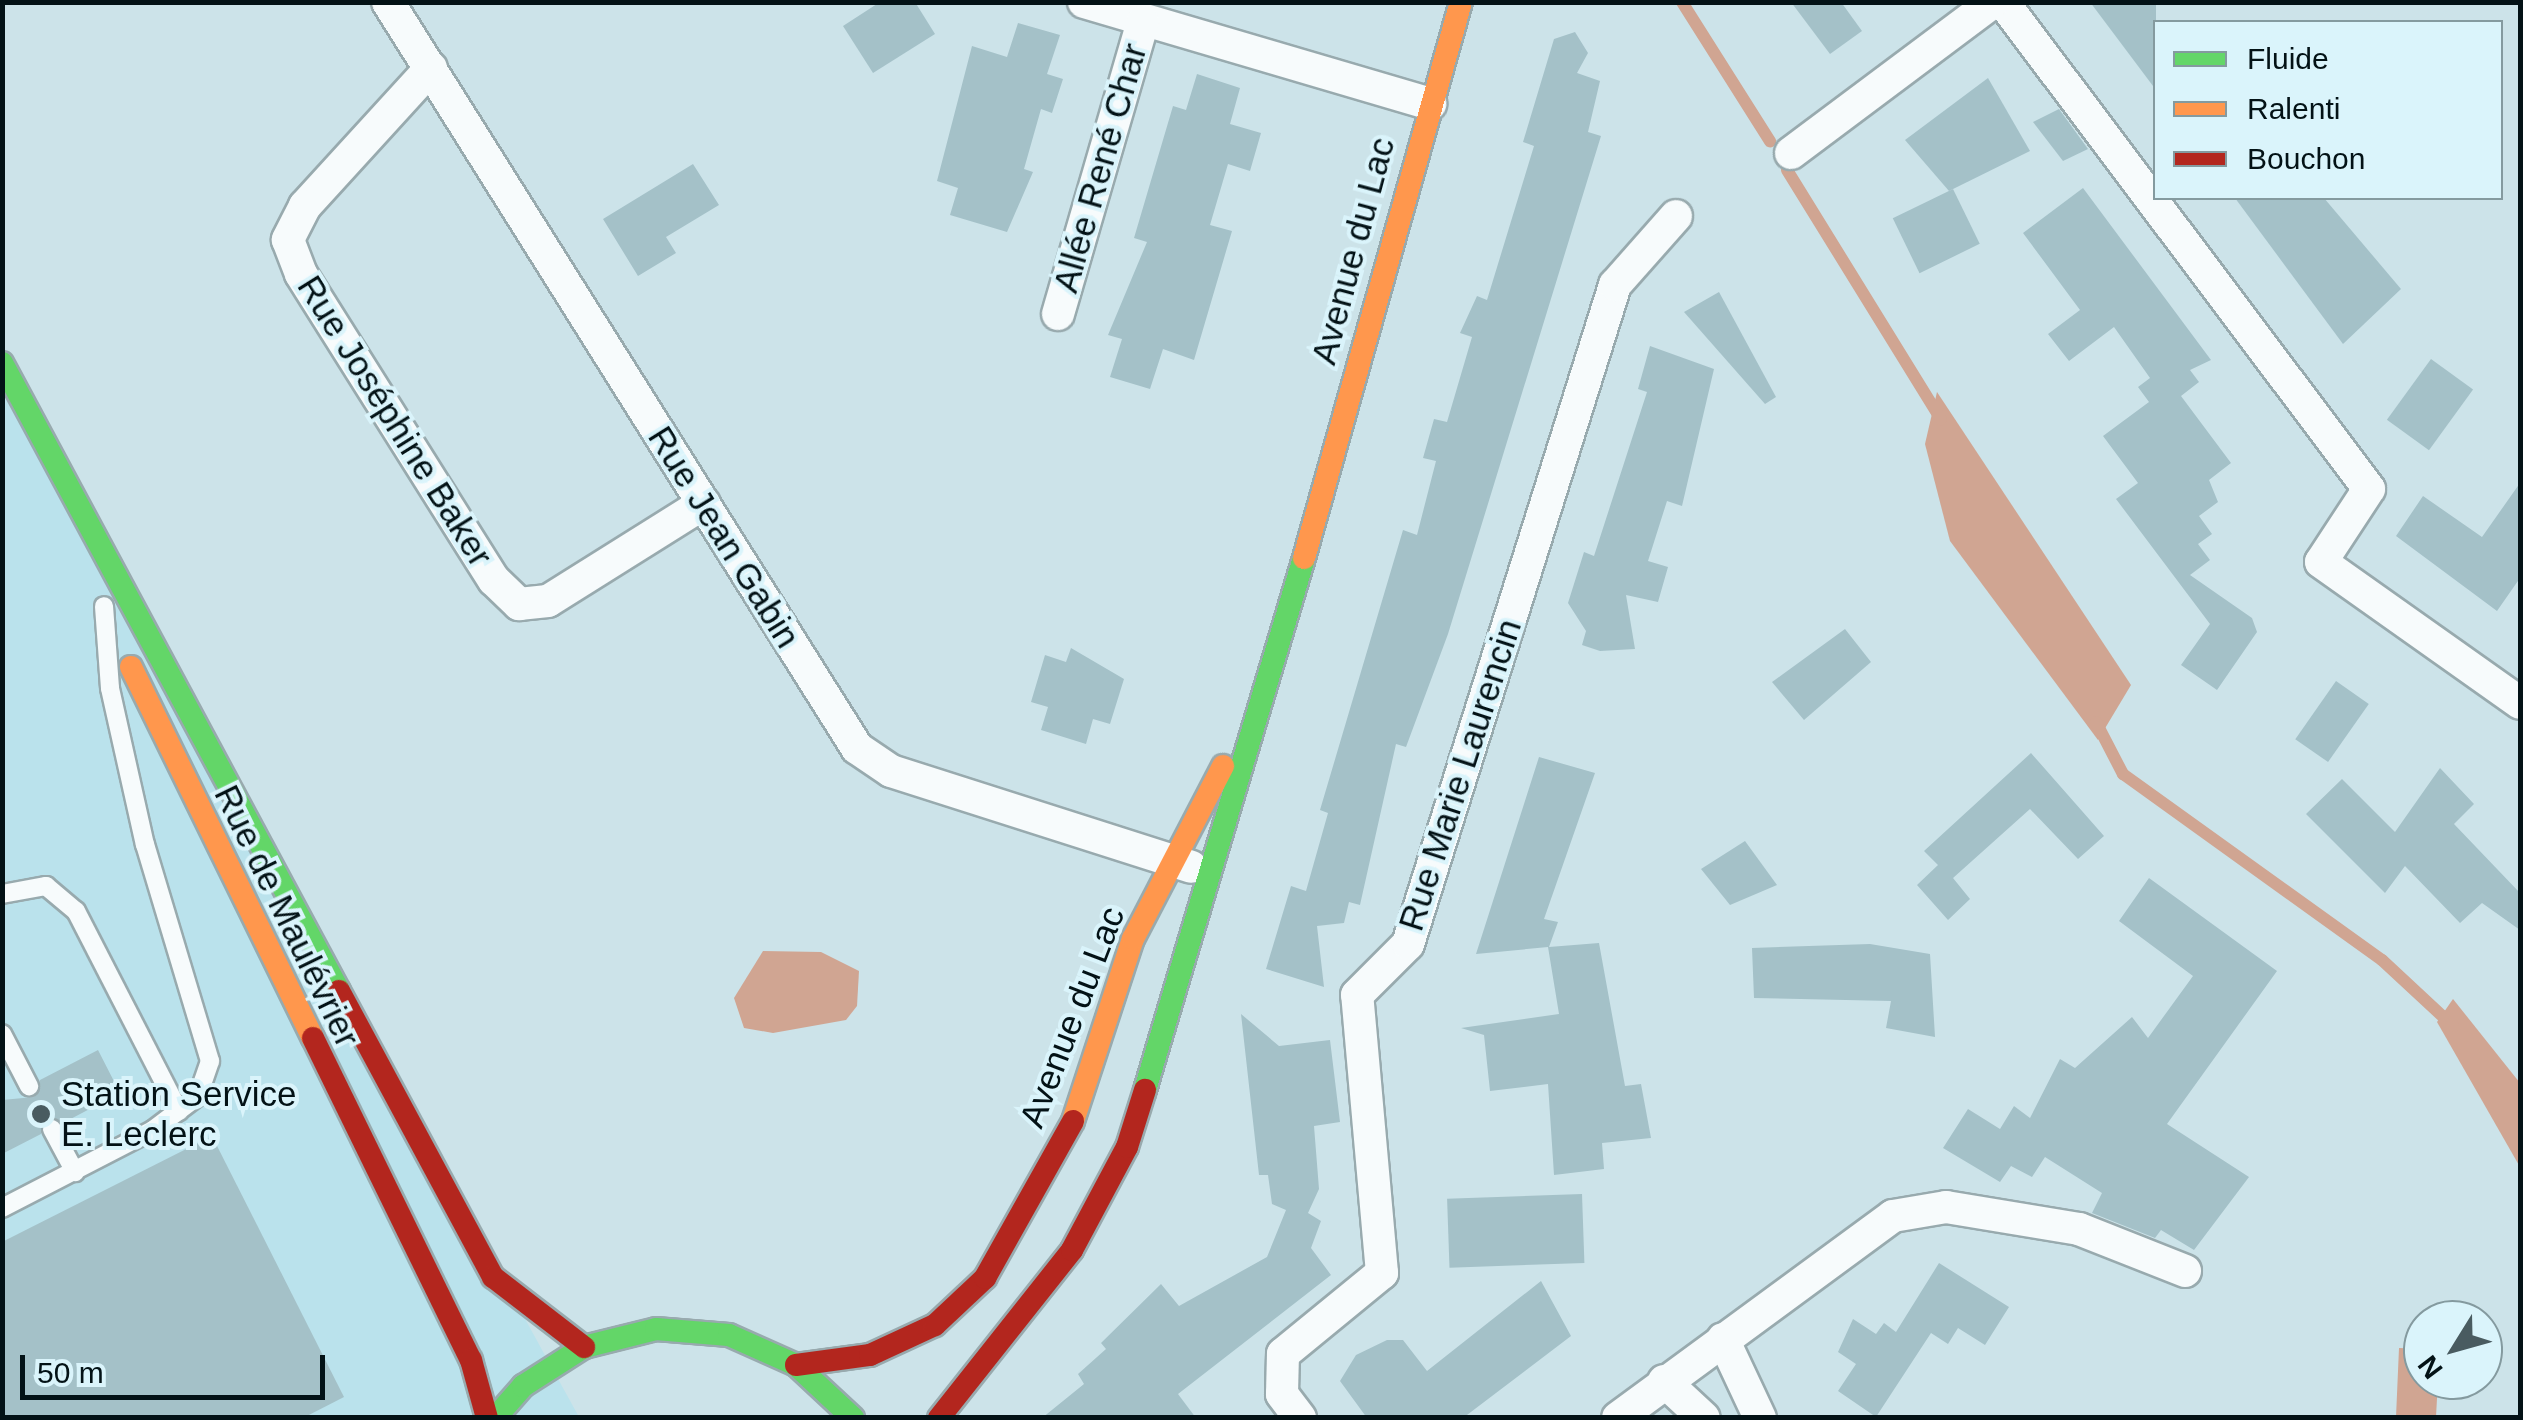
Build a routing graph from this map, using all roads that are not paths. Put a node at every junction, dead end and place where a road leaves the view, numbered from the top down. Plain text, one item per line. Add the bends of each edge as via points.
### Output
1 (388, 2) edge
2 (1084, 2) edge
3 (1461, 2) edge
4 (1994, 2) edge
5 (2003, 2) edge
6 (1143, 22) junction
7 (431, 68) junction
8 (1430, 104) junction
9 (1791, 153) dead end
10 (1676, 216) dead end
11 (1058, 314) dead end
12 (2, 364) edge
13 (40, 438) junction
14 (704, 503) junction
15 (1316, 520) junction
16 (104, 606) junction
17 (2520, 703) edge
18 (1175, 860) junction
19 (1213, 878) junction
20 (2, 894) edge
21 (2, 1034) edge
22 (29, 1086) dead end
23 (179, 1111) junction
24 (52, 1128) dead end
25 (75, 1172) junction
26 (2, 1208) edge
27 (2184, 1271) dead end
28 (1723, 1338) junction
29 (584, 1347) junction
30 (796, 1364) junction
31 (1664, 1381) junction
32 (487, 1418) edge
33 (495, 1418) edge
34 (853, 1418) edge
35 (939, 1418) edge
36 (1300, 1418) edge
37 (1618, 1418) edge
38 (1704, 1418) edge
39 (1760, 1418) edge

1 - 7 street, Rue Jean Gabin
2 - 6 street
3 - 8 main road, Avenue du Lac
4 - 9 street
5 - 17 street via 2369,489 2322,562
6 - 8 street
6 - 11 street, Allée René Char
7 - 14 street, Rue Jean Gabin
7 - 14 street, Rue Joséphine Baker via 306,206 288,240 311,290 494,580 519,604 548,600
8 - 15 main road, Avenue du Lac
10 - 36 street, Rue Marie Laurencin via 1614,285 1408,944 1357,995 1382,1273 1283,1354 1282,1394
12 - 13 main road, Rue de Maulévrier
13 - 16 main road, Rue de Maulévrier
13 - 29 main road, Rue de Maulévrier via 493,1277
14 - 18 street, Rue Jean Gabin via 857,748 891,770
15 - 18 main road, Avenue du Lac via 1218,778
15 - 19 main road, Avenue du Lac
16 - 23 lane via 110,688 145,845 210,1061 198,1096
16 - 32 main road, Rue de Maulévrier via 471,1360
18 - 19 street, Rue Jean Gabin
18 - 30 main road, Avenue du Lac via 1133,938 1074,1119 986,1278 936,1325 870,1355
19 - 35 main road, Avenue du Lac via 1127,1147 1072,1250 969,1368
20 - 23 lane via 46,886 102,952
21 - 22 lane
23 - 25 lane
24 - 25 lane
25 - 26 lane
27 - 28 street via 2079,1229 1946,1208 1893,1216
28 - 31 street
28 - 39 street
29 - 30 main road via 656,1330 729,1335
29 - 33 main road via 523,1386
30 - 34 main road
31 - 37 street
31 - 38 street

